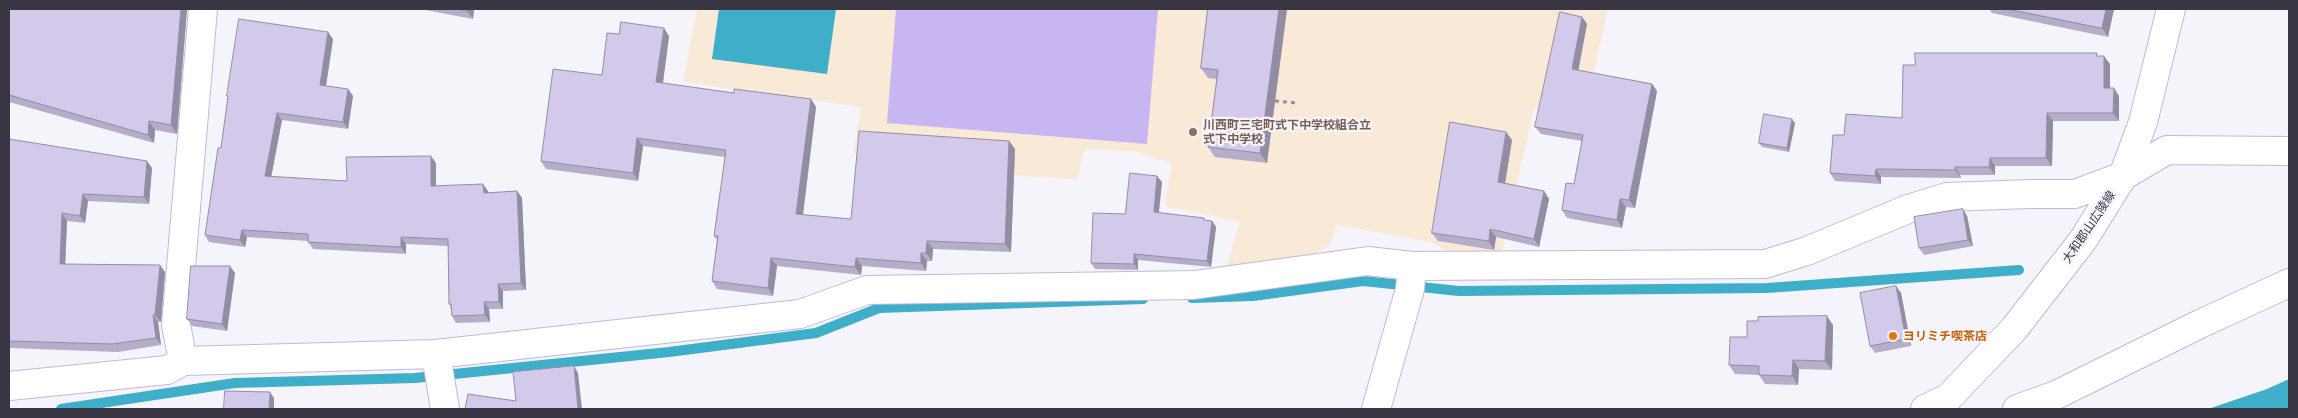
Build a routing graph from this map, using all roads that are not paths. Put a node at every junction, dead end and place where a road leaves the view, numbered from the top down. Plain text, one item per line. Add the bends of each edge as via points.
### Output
1 (203, 9) edge
2 (2170, 9) edge
3 (2289, 151) edge
4 (2123, 176) junction
5 (1412, 266) junction
6 (2289, 283) edge
7 (436, 354) junction
8 (183, 361) junction
9 (9, 386) edge
10 (1943, 406) edge
11 (445, 409) edge
12 (1376, 409) edge
13 (2017, 409) edge

1 - 8 street via 176,326
2 - 4 street, 大和郡山広陵線 via 2143,122
3 - 4 street via 2167,150
4 - 5 street via 2075,194 1948,197 1765,264
4 - 10 street, 大和郡山広陵線 via 2083,240 2014,329
5 - 7 street via 1368,261 1194,285 867,290 800,314
5 - 12 street via 1410,289
6 - 13 street via 2056,395
7 - 8 street
7 - 11 street
8 - 9 street via 167,370

